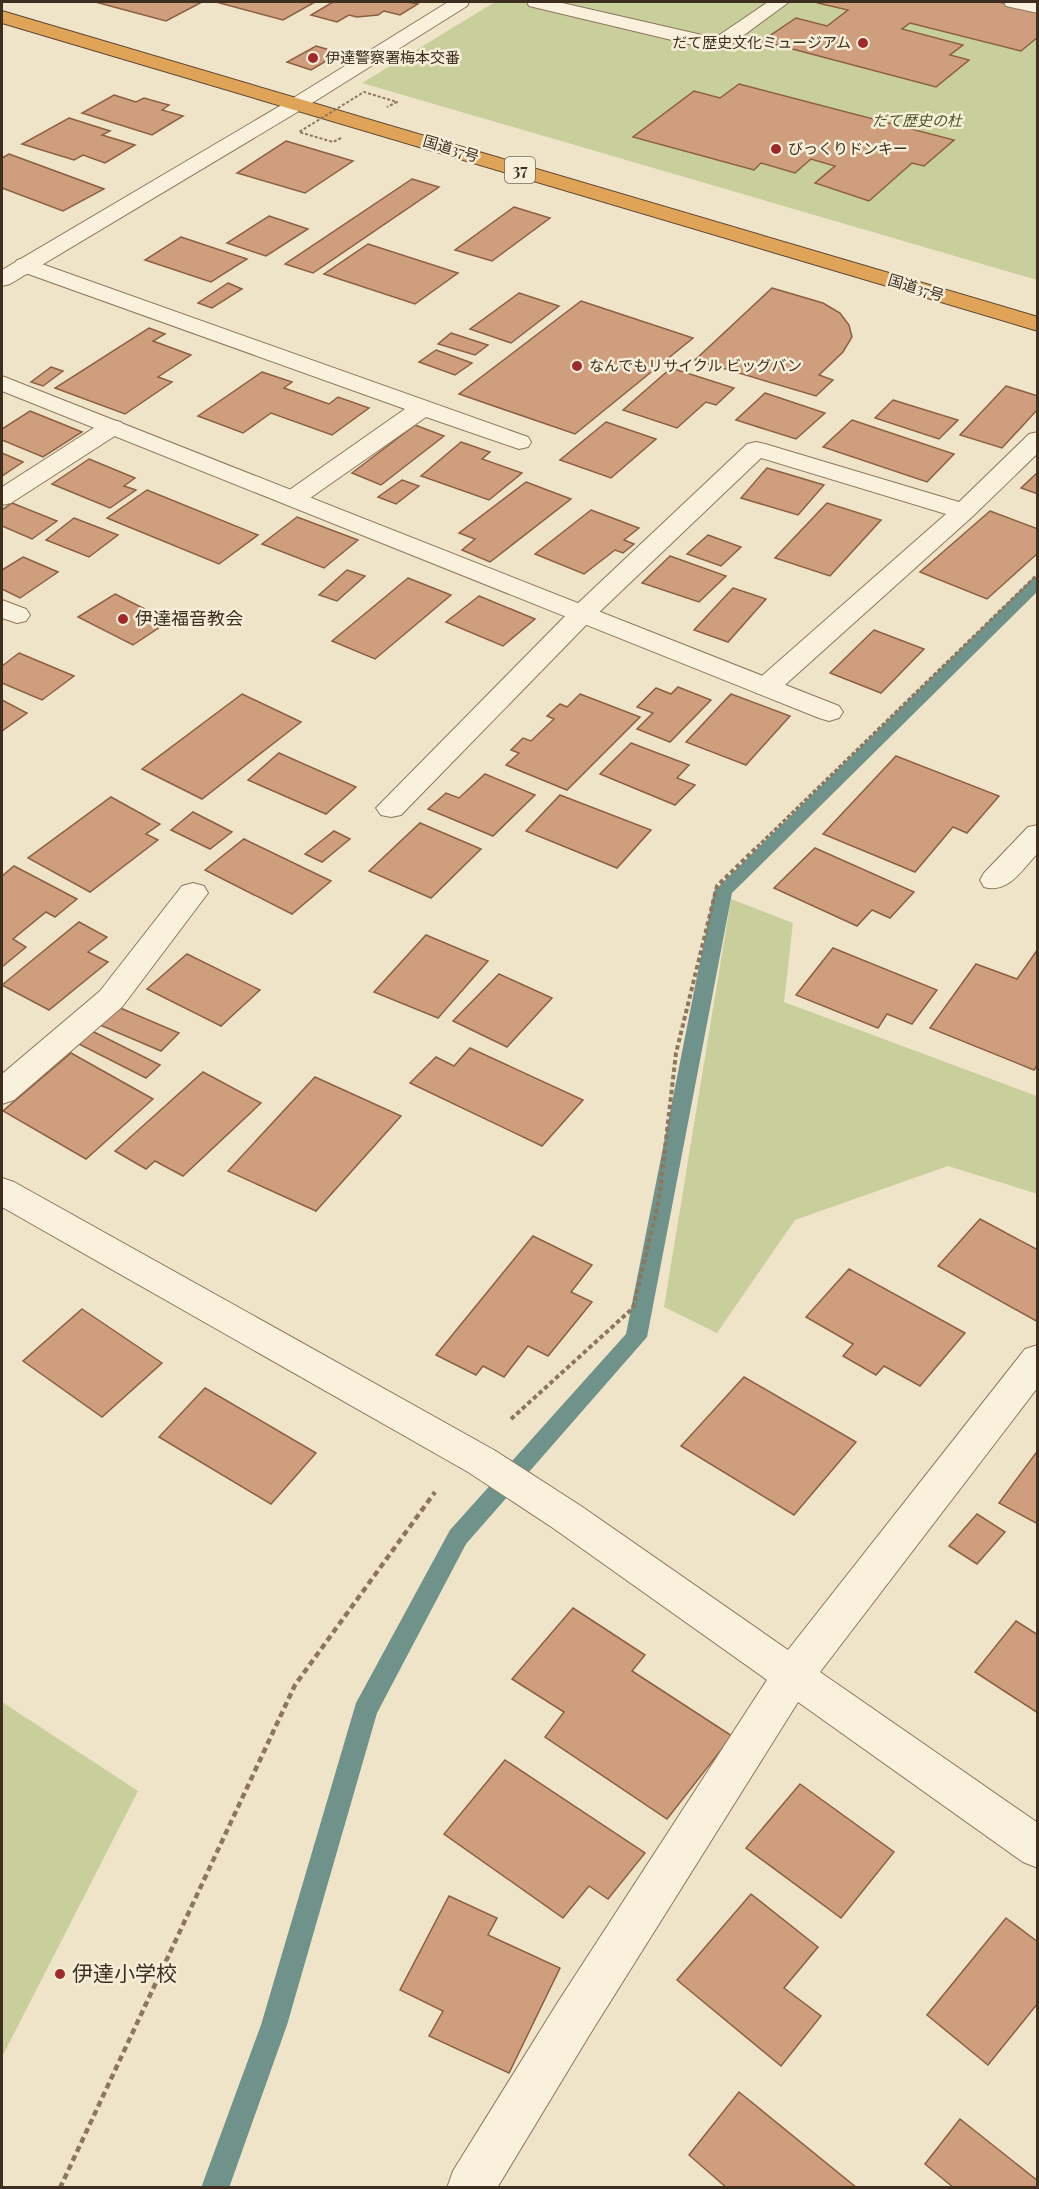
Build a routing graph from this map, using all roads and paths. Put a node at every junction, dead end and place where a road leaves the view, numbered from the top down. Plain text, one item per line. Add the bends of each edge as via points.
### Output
1 (460, 2) edge
2 (536, 2) edge
3 (780, 2) edge
4 (1013, 2) edge
5 (1038, 7) edge
6 (2, 17) edge
7 (297, 104) junction
8 (387, 107) dead end
9 (341, 138) dead end
10 (25, 265) junction
11 (2, 279) edge
12 (1038, 324) edge
13 (2, 383) edge
14 (424, 408) junction
15 (112, 427) junction
16 (1038, 439) edge
17 (519, 442) dead end
18 (2, 498) edge
19 (294, 498) junction
20 (964, 511) junction
21 (1038, 574) edge
22 (583, 613) junction
23 (766, 687) junction
24 (829, 712) dead end
25 (391, 808) dead end
26 (1038, 834) edge
27 (995, 880) dead end
28 (193, 894) dead end
29 (2, 1092) edge
30 (2, 1191) edge
31 (1038, 1359) edge
32 (472, 1457) junction
33 (793, 1675) junction
34 (1038, 1848) edge
35 (60, 2187) edge
36 (470, 2187) edge

1 - 7 street
2 - 3 street via 718,45
4 - 5 street
6 - 7 highway, 国道37号 / 37
7 - 10 street
7 - 12 highway, 国道37号 / 37
8 - 9 path, bridge via 397,102 364,92 299,132 333,142
10 - 11 street
10 - 14 street
13 - 15 street
14 - 17 street
14 - 19 street
15 - 18 street
15 - 19 street
16 - 20 street
19 - 22 street
20 - 22 street via 756,450
20 - 23 street
21 - 32 path via 717,886 676,1053 659,1200 633,1308
22 - 23 street
22 - 25 street
23 - 24 street
26 - 27 street
28 - 29 street via 111,999
30 - 32 street
31 - 33 street
32 - 33 street via 567,1517
32 - 35 path via 296,1684
33 - 34 street
33 - 36 street

